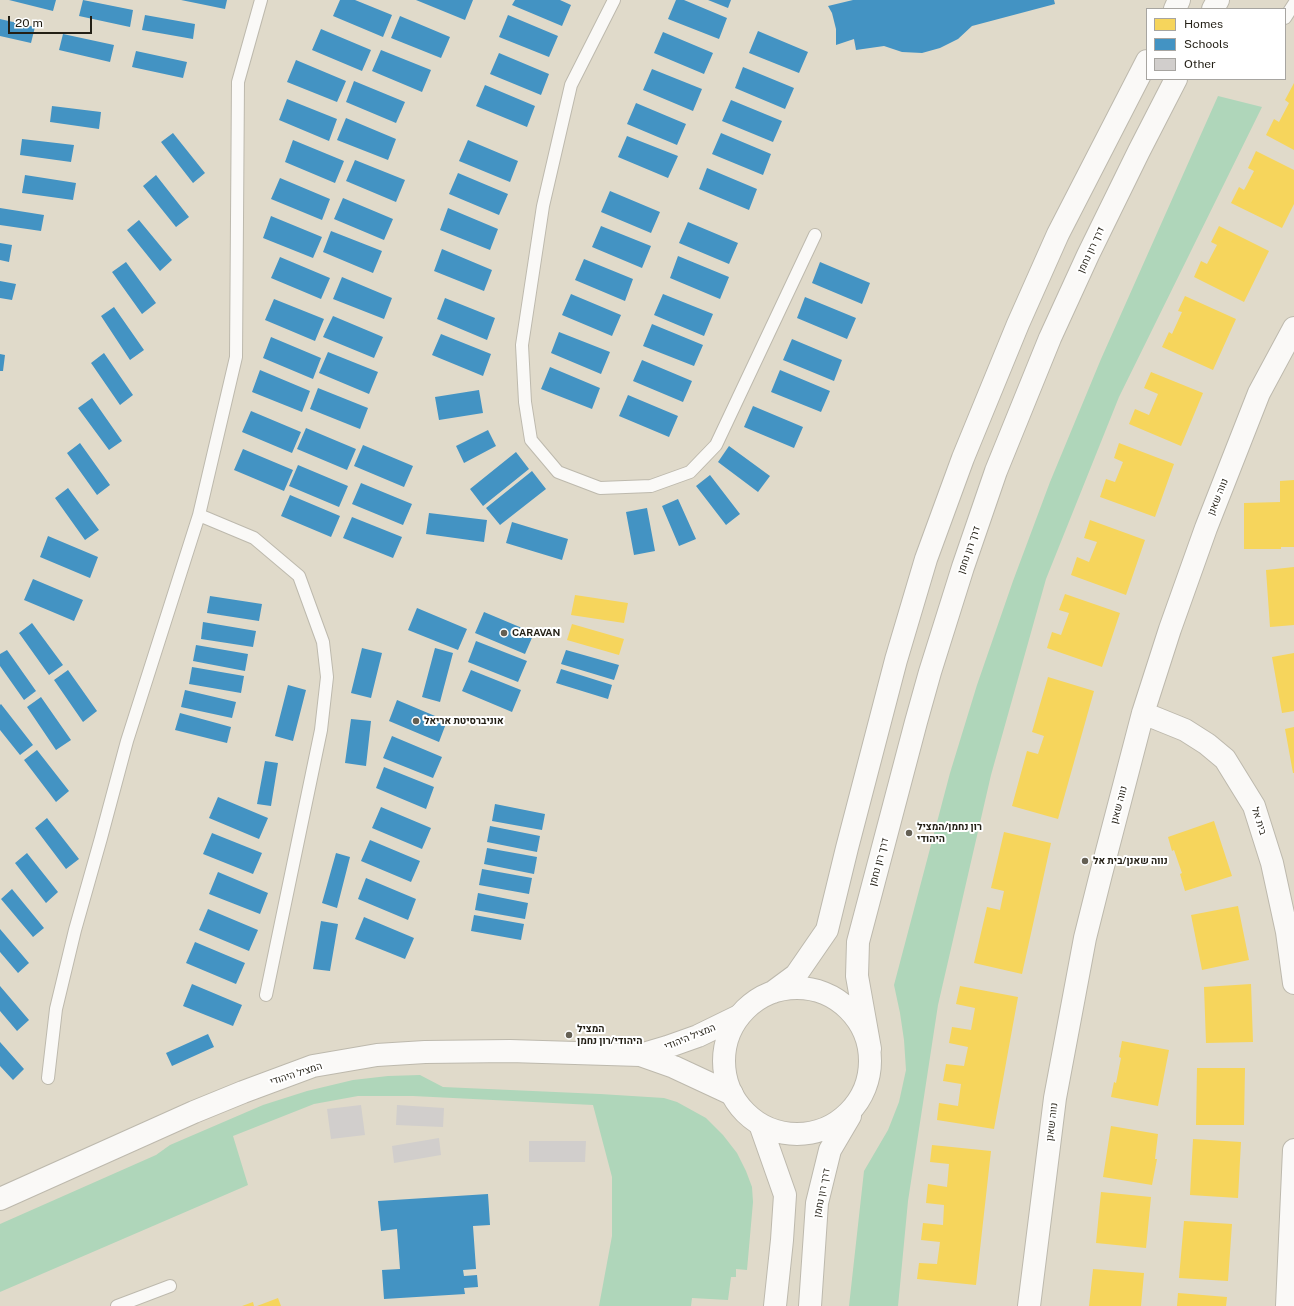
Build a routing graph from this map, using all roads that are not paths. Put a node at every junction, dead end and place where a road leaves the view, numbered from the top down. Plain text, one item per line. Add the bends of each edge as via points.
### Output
1 (261, 0) edge
2 (614, 0) edge
3 (1294, 4) edge
4 (1286, 16) edge
5 (1146, 63) edge
6 (1175, 80) edge
7 (815, 235) dead end
8 (1294, 328) edge
9 (199, 515) junction
10 (1143, 713) junction
11 (1294, 983) edge
12 (773, 992) junction
13 (266, 995) dead end
14 (739, 1016) junction
15 (870, 1049) junction
16 (640, 1055) junction
17 (48, 1078) dead end
18 (865, 1090) junction
19 (732, 1094) junction
20 (760, 1124) junction
21 (1294, 1150) edge
22 (0, 1199) edge
23 (170, 1286) dead end
24 (117, 1306) edge
25 (775, 1306) edge
26 (810, 1306) edge
27 (1030, 1306) edge
28 (1287, 1306) edge

1 - 9 lane via 238,82 236,357
2 - 7 lane via 571,85 543,206 522,345 525,402 531,440 558,472 600,488 651,486 690,472 716,445
3 - 4 lane
5 - 12 main road via 1058,234 1018,324 958,473 926,560 896,660 827,930 796,975
6 - 15 main road, דרך רון נחמן via 1088,255 1050,338 996,471 962,567 924,694 858,942 857,976
8 - 10 main road, נווה שאנן via 1260,393 1206,528
9 - 13 lane via 254,538 299,576 323,642 327,677 321,730
9 - 17 lane via 127,742 75,930 56,1009
10 - 11 main road, בית אל via 1185,730 1225,759 1254,806 1272,863 1286,924
10 - 27 main road, נווה שאנן via 1085,938 1056,1090
12 - 14 main road via 754,1001
12 - 15 main road via 794,987 815,989 835,998 856,1017 864,1029
14 - 16 main road, המציל היהודי via 698,1036
14 - 19 main road via 729,1034 724,1054 725,1075
15 - 18 main road via 870,1070
16 - 19 main road, המציל היהודי via 674,1067
16 - 22 main road, המציל היהודי via 510,1051 425,1052 377,1055 313,1066 194,1112
18 - 20 main road via 852,1111 832,1126 808,1134 783,1133
18 - 26 main road, דרך רון נחמן via 830,1150 818,1204
19 - 20 main road via 744,1111
20 - 25 main road via 785,1195
21 - 28 main road
23 - 24 lane

